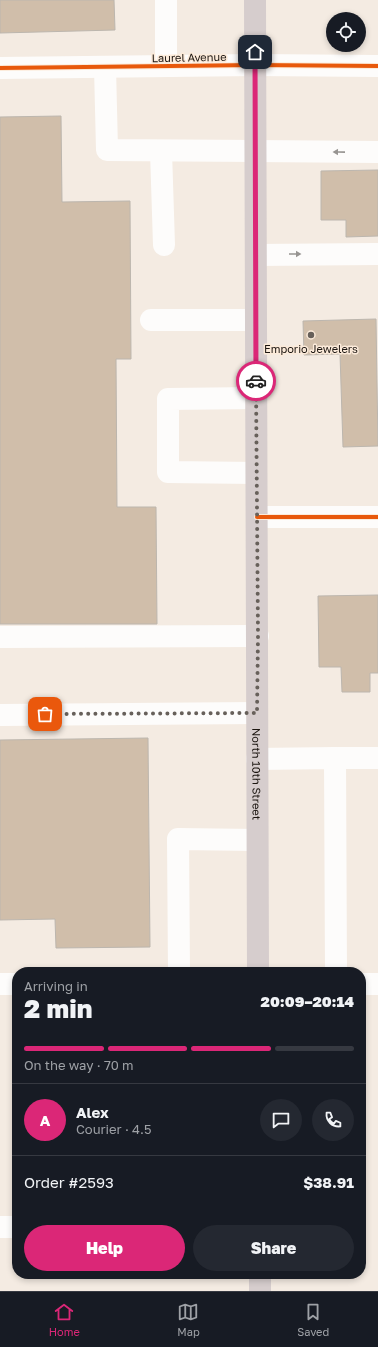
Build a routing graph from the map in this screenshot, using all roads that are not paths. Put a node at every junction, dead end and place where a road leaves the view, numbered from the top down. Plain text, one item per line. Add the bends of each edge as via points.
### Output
1 (166, 0) edge
2 (255, 0) edge
3 (255, 65) junction
4 (166, 66) junction
5 (378, 66) edge
6 (105, 67) junction
7 (0, 68) edge
8 (161, 151) junction
9 (256, 151) junction
10 (378, 152) edge
11 (164, 245) dead end
12 (378, 254) edge
13 (256, 255) junction
14 (152, 320) dead end
15 (256, 320) junction
16 (256, 398) junction
17 (256, 473) junction
18 (257, 517) junction
19 (378, 517) edge
20 (258, 636) junction
21 (0, 637) edge
22 (257, 713) junction
23 (0, 715) edge
24 (335, 758) junction
25 (378, 758) edge
26 (257, 759) junction
27 (257, 840) junction
28 (179, 967) edge
29 (258, 967) edge
30 (336, 967) edge
31 (0, 984) edge
32 (12, 984) edge
33 (366, 984) edge
34 (378, 984) edge
35 (0, 1227) edge
36 (12, 1227) edge
37 (260, 1279) edge
38 (260, 1291) edge

1 - 4 street
2 - 3 main road, North 10th Street
3 - 4 street, Laurel Avenue
3 - 5 street, Laurel Avenue
3 - 9 main road, North 10th Street
4 - 6 street, Laurel Avenue
6 - 7 street, Laurel Avenue
6 - 8 street via 107,150
8 - 9 street
8 - 11 street
10 -> 9 street
9 - 13 main road, North 10th Street
13 -> 12 street
13 - 15 main road, North 10th Street
14 - 15 street
15 - 16 main road, North 10th Street
16 - 17 main road, North 10th Street
16 - 17 street via 168,399 168,472
17 - 18 main road, North 10th Street
18 - 19 street
18 - 20 main road, North 10th Street
20 - 21 street
20 - 22 main road, North 10th Street
22 - 23 street
22 - 26 main road, North 10th Street
24 - 25 street
24 - 26 street
24 - 30 street
26 - 27 main road, North 10th Street
27 - 28 street via 178,839
27 - 29 main road, North 10th Street
31 - 32 street
33 - 34 street
35 - 36 street
37 - 38 main road

